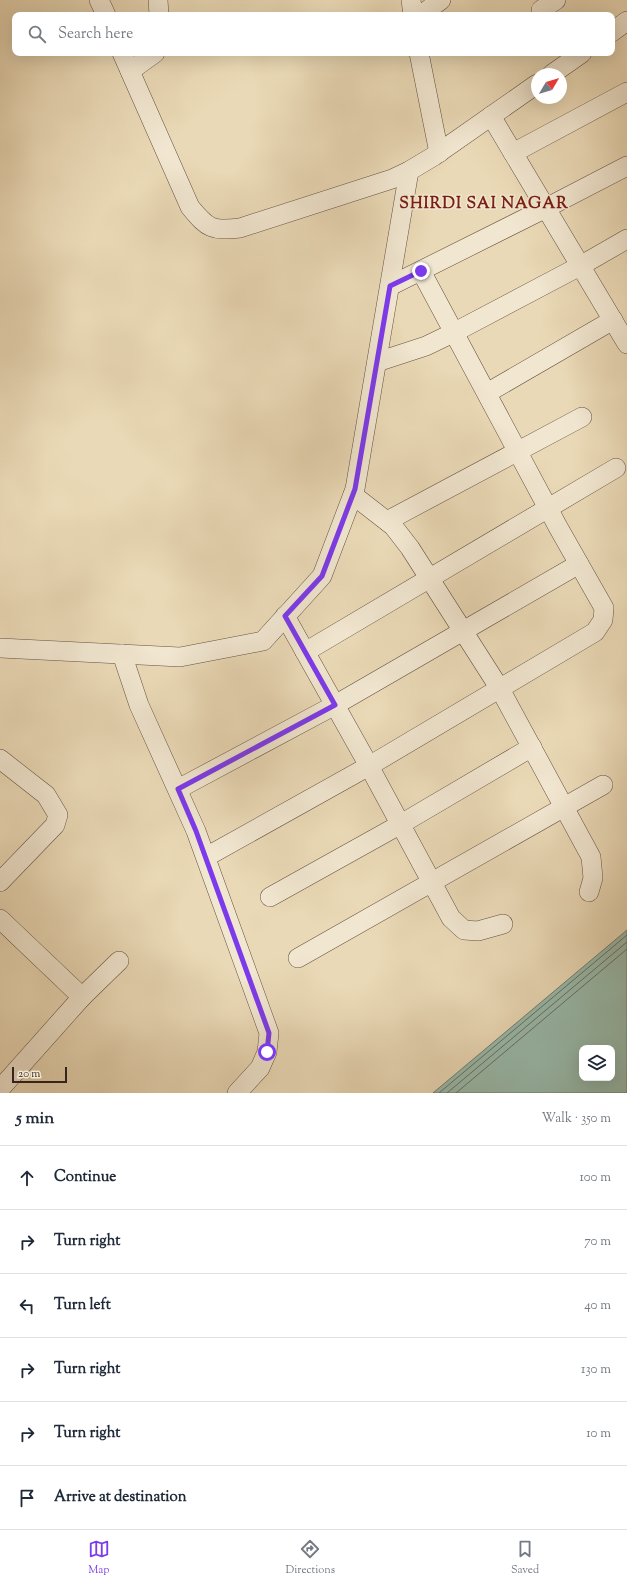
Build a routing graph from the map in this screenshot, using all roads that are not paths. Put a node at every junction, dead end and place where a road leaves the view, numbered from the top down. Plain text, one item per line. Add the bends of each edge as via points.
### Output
1 (99, 0) edge
2 (158, 0) edge
3 (411, 0) edge
4 (441, 0) edge
5 (105, 12) edge
6 (160, 12) edge
7 (413, 12) edge
8 (425, 12) edge
9 (627, 21) edge
10 (615, 30) edge
11 (123, 56) edge
12 (151, 56) edge
13 (420, 56) edge
14 (578, 56) edge
15 (561, 68) edge
16 (130, 71) junction
17 (531, 88) edge
18 (627, 92) edge
19 (491, 116) junction
20 (438, 153) junction
21 (513, 153) junction
22 (627, 166) edge
23 (410, 171) junction
24 (546, 208) junction
25 (627, 239) edge
26 (580, 266) junction
27 (421, 271) junction
28 (390, 286) junction
29 (612, 320) junction
30 (455, 332) junction
31 (627, 344) edge
32 (376, 362) junction
33 (487, 393) junction
34 (582, 418) dead end
35 (518, 452) junction
36 (616, 468) dead end
37 (353, 495) junction
38 (549, 509) junction
39 (386, 521) junction
40 (580, 564) junction
41 (429, 578) junction
42 (285, 616) junction
43 (463, 631) junction
44 (0, 648) edge
45 (306, 652) junction
46 (122, 654) junction
47 (500, 689) junction
48 (335, 705) junction
49 (532, 747) junction
50 (0, 759) edge
51 (369, 766) junction
52 (603, 785) dead end
53 (178, 789) junction
54 (564, 807) junction
55 (401, 824) junction
56 (206, 857) junction
57 (0, 882) edge
58 (432, 883) junction
59 (589, 892) dead end
60 (270, 897) dead end
61 (0, 919) edge
62 (503, 924) dead end
63 (298, 958) dead end
64 (119, 961) dead end
65 (82, 997) junction
66 (0, 1090) edge
67 (237, 1093) edge

1 - 5 street
2 - 6 street
3 - 7 street
4 - 8 street
9 - 10 street
11 - 16 street
12 - 16 street
13 - 20 street
14 - 15 street
16 - 23 street via 190,207 204,224 221,230 240,228
17 - 19 street
18 - 21 street
19 - 20 street
19 - 21 street
20 - 23 street
21 - 24 street
22 - 24 street
23 - 28 street
24 - 26 street
24 - 27 street
25 - 26 street
26 - 29 street
26 - 30 street
27 - 28 street
27 - 30 street
28 - 32 street
29 - 31 street
29 - 33 street
30 - 32 street via 426,346
30 - 33 street
32 - 37 street
33 - 35 street
34 - 35 street
35 - 38 street
35 - 39 street
36 - 38 street
37 - 39 street
37 - 42 street via 322,576
38 - 40 street
38 - 41 street
39 - 41 street via 410,548
40 - 43 street
40 - 47 street via 604,608 603,620 595,632
41 - 43 street
41 - 45 street
42 - 45 street
42 - 46 street via 262,641 180,657
43 - 47 street
43 - 48 street
44 - 46 street
45 - 48 street
46 - 53 street via 139,705
47 - 49 street
47 - 51 street
48 - 51 street
48 - 53 street
49 - 54 street
49 - 55 street
50 - 57 street via 46,795 58,815 55,825
51 - 55 street
51 - 56 street
52 - 54 street
53 - 56 street
54 - 58 street
54 - 59 street via 591,857 593,878
55 - 58 street
55 - 60 street
56 - 67 street via 269,1033 267,1052 260,1068
58 - 62 street via 451,918 464,930 478,931
58 - 63 street
61 - 65 street
64 - 65 street
65 - 66 street

